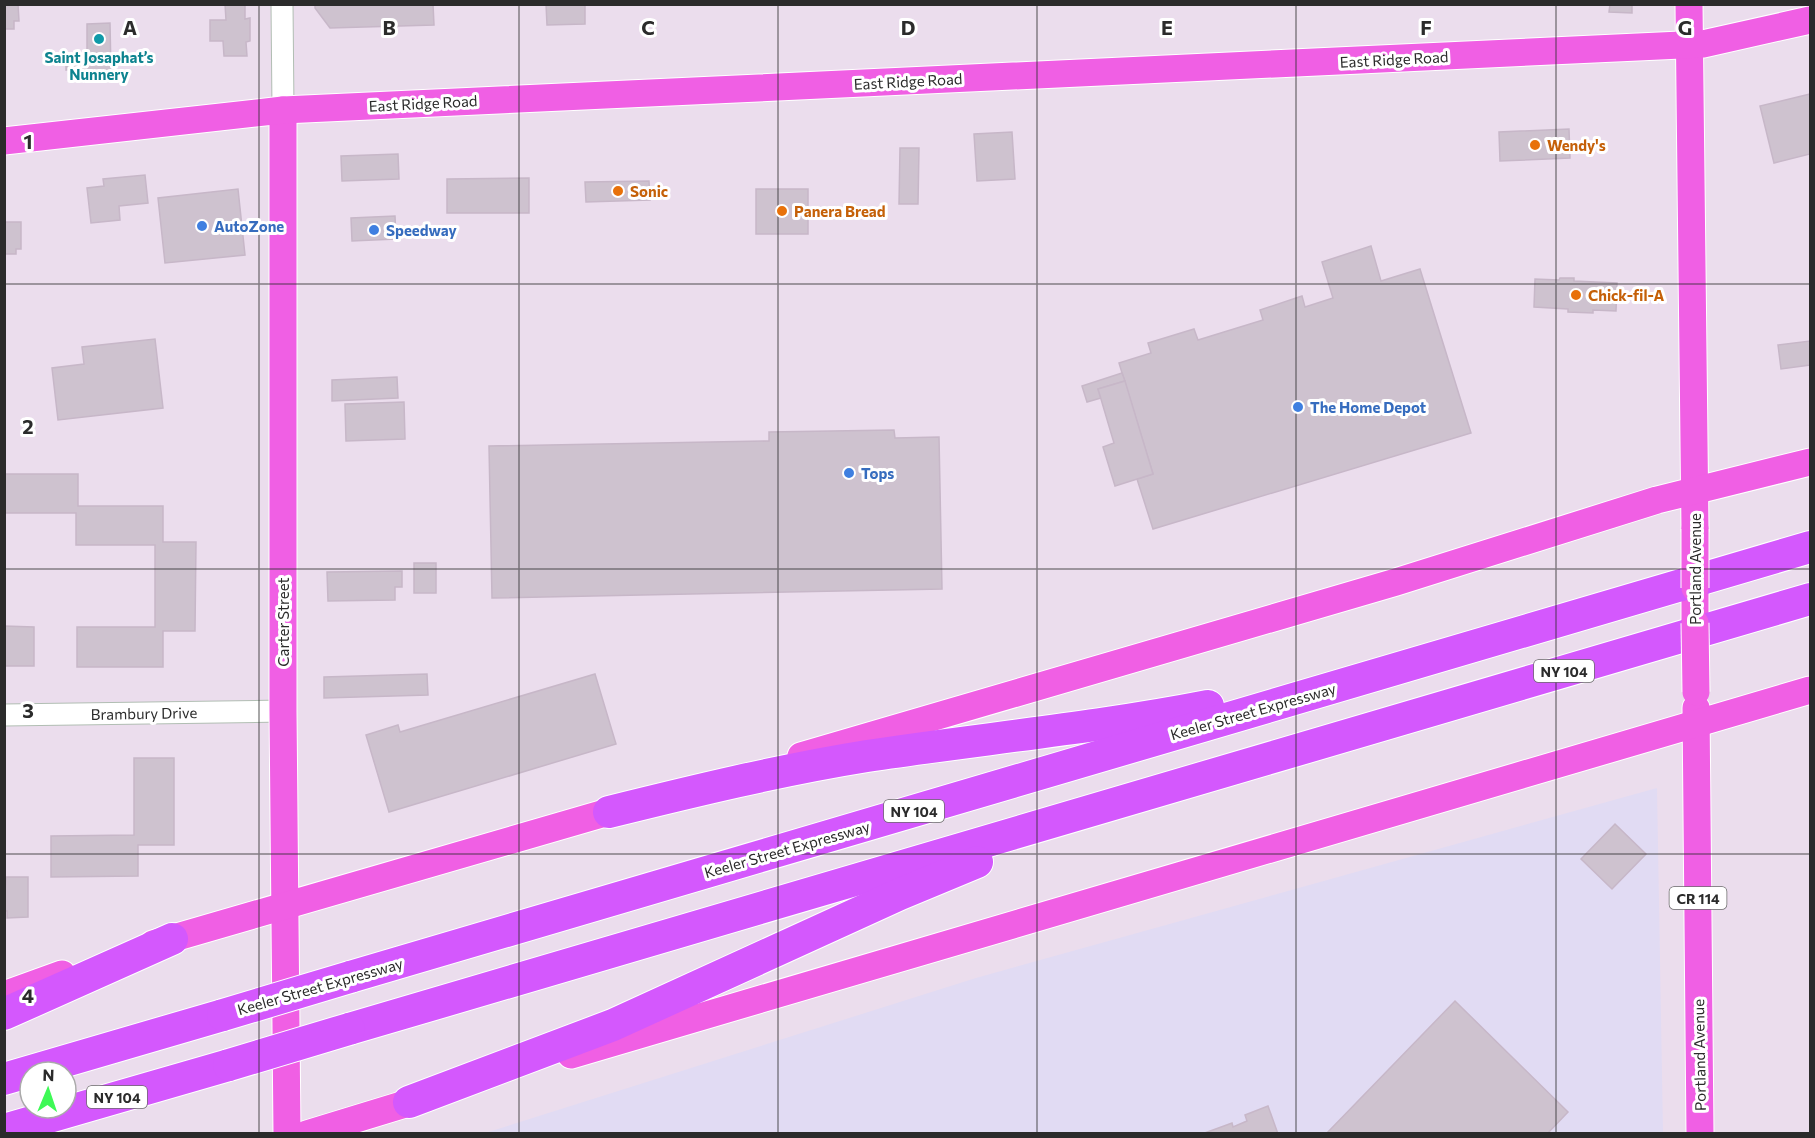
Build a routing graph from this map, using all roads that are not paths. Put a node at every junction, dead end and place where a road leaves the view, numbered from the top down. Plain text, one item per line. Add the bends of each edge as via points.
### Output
1 (282, 4) edge
2 (1689, 4) edge
3 (1810, 20) edge
4 (1689, 45) junction
5 (283, 110) junction
6 (4, 141) edge
7 (1810, 462) edge
8 (1694, 490) junction
9 (1810, 547) edge
10 (1810, 599) edge
11 (1478, 645) junction
12 (1810, 690) edge
13 (283, 711) junction
14 (4, 715) edge
15 (1696, 724) junction
16 (1317, 744) junction
17 (609, 812) junction
18 (285, 906) junction
19 (172, 939) junction
20 (4, 995) edge
21 (4, 1014) edge
22 (4, 1079) edge
23 (409, 1102) junction
24 (4, 1130) edge
25 (287, 1134) edge
26 (307, 1134) edge
27 (1700, 1134) edge

1 - 5 street
2 - 4 main road, Portland Avenue / CR 114
3 - 4 main road, East Ridge Road
4 - 5 main road, East Ridge Road
4 - 8 main road, Portland Avenue / CR 114
5 - 6 main road, East Ridge Road
5 - 13 main road, Carter Street
7 - 8 main road
8 - 15 main road, Portland Avenue / CR 114, bridge
8 - 17 main road via 1396,582
9 - 11 highway, Keeler Street Expressway / NY 104
10 - 16 highway, NY 104
11 - 17 highway via 1213,705 838,761
11 - 22 highway, Keeler Street Expressway / NY 104, bridge
12 - 15 main road
13 - 14 street, Brambury Drive
13 - 18 main road, Carter Street
15 - 23 main road
15 - 27 main road, Portland Avenue / CR 114
16 - 23 highway via 956,870 620,1022
16 - 24 highway, NY 104, bridge
17 - 18 main road
18 - 19 main road
18 - 25 main road, Carter Street
19 - 20 main road
19 - 21 highway
23 - 26 main road

